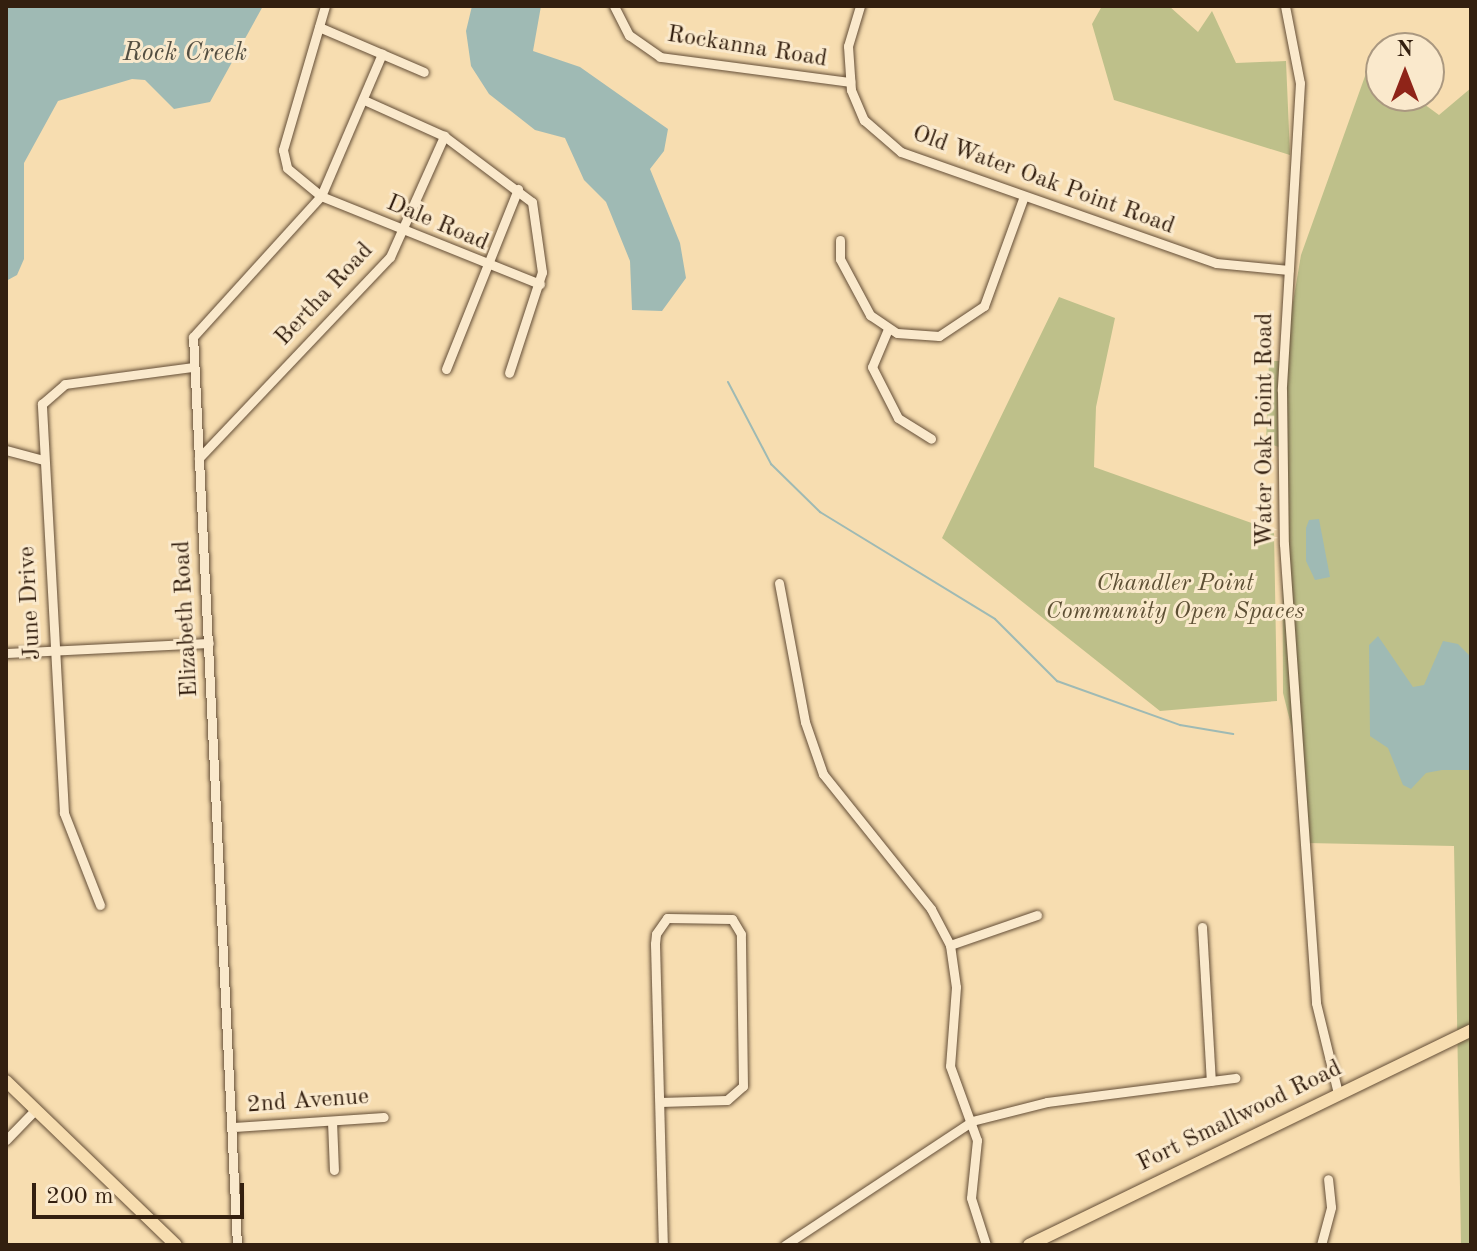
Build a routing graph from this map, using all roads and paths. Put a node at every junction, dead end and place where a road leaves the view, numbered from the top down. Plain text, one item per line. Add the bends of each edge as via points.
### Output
1 (325, 6) edge
2 (614, 6) edge
3 (860, 6) edge
4 (1285, 6) edge
5 (319, 27) junction
6 (382, 54) junction
7 (424, 72) dead end
8 (850, 82) junction
9 (364, 100) junction
10 (444, 136) junction
11 (518, 189) junction
12 (321, 196) junction
13 (1024, 196) junction
14 (403, 232) junction
15 (840, 240) dead end
16 (487, 266) junction
17 (1289, 270) junction
18 (540, 284) junction
19 (888, 329) junction
20 (193, 367) junction
21 (446, 369) dead end
22 (509, 373) dead end
23 (931, 439) dead end
24 (6, 450) edge
25 (199, 458) junction
26 (43, 460) junction
27 (779, 583) dead end
28 (209, 643) junction
29 (53, 651) junction
30 (6, 653) edge
31 (100, 905) dead end
32 (1037, 915) dead end
33 (1202, 927) dead end
34 (950, 945) junction
35 (1471, 1030) edge
36 (1235, 1078) dead end
37 (6, 1081) edge
38 (1211, 1081) junction
39 (1338, 1093) junction
40 (660, 1102) junction
41 (35, 1110) junction
42 (384, 1117) dead end
43 (332, 1121) junction
44 (972, 1121) junction
45 (234, 1127) junction
46 (6, 1140) edge
47 (334, 1170) dead end
48 (1328, 1179) dead end
49 (176, 1245) edge
50 (237, 1245) edge
51 (663, 1245) edge
52 (785, 1245) edge
53 (986, 1245) edge
54 (1029, 1245) edge
55 (1321, 1245) edge

1 - 5 street, Dale Road
2 - 8 street, Rockanna Road via 629,35 660,57
3 - 8 street, Old Water Oak Point Road via 848,46
4 - 17 street, Water Oak Point Road via 1300,83
5 - 6 street
5 - 12 street, Dale Road via 283,150 287,168
6 - 7 street
6 - 9 street, Elizabeth Road
8 - 13 street, Old Water Oak Point Road via 864,120 901,152
9 - 10 street
9 - 12 street, Elizabeth Road
10 - 11 street
10 - 14 street, Bertha Road
11 - 16 street
11 - 18 street via 534,209
12 - 14 street, Dale Road
12 - 20 street, Elizabeth Road via 196,330
13 - 17 street, Old Water Oak Point Road via 1216,263
13 - 19 street via 994,286 976,315 939,336
14 - 16 street, Dale Road
14 - 25 street, Bertha Road via 390,257
15 - 19 street via 840,259 859,301
16 - 18 street, Dale Road
16 - 21 street
17 - 39 street, Water Oak Point Road via 1281,412 1284,544 1316,1003
18 - 22 street
19 - 23 street via 872,367 898,418
20 - 25 street, Elizabeth Road
20 - 26 street, June Drive via 51,391 41,411
24 - 26 street
25 - 28 street, Elizabeth Road
26 - 29 street, June Drive
27 - 34 street via 805,722 823,774 845,808 931,909
28 - 29 street
28 - 45 street, Elizabeth Road
29 - 30 street
29 - 31 street, June Drive via 64,813
32 - 34 street
33 - 38 street
34 - 44 street via 956,987 950,1066
35 - 39 main road, Fort Smallwood Road
36 - 38 street
37 - 41 main road
38 - 44 street via 1047,1102
39 - 54 main road, Fort Smallwood Road
40 - 40 street via 657,929 674,917 732,919 741,934 743,1086 727,1100
40 - 51 street
41 - 46 street
41 - 49 main road
42 - 43 street, 2nd Avenue
43 - 45 street, 2nd Avenue
43 - 47 street
44 - 52 street
44 - 53 street via 978,1148 971,1208
45 - 50 street, Elizabeth Road
48 - 55 street via 1331,1207

